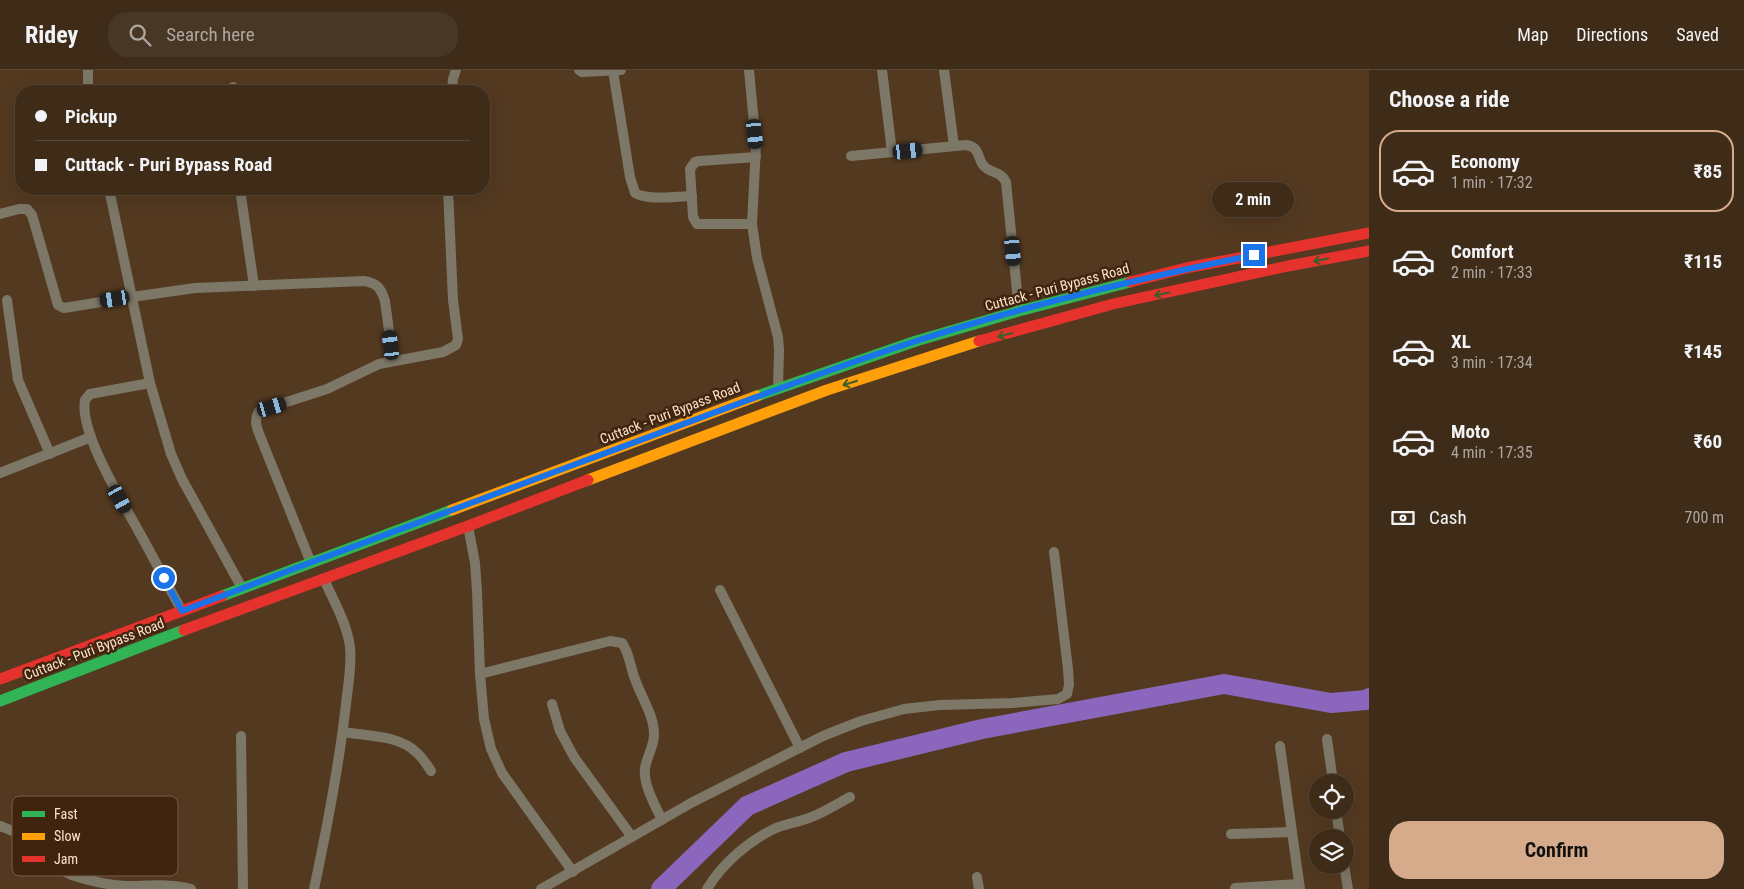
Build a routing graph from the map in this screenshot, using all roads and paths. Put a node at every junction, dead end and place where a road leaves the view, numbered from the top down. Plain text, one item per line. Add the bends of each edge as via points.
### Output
1 (88, 70) edge
2 (456, 70) edge
3 (579, 70) edge
4 (613, 70) edge
5 (622, 70) edge
6 (749, 70) edge
7 (882, 70) edge
8 (944, 70) edge
9 (88, 85) edge
10 (452, 85) edge
11 (954, 146) junction
12 (892, 152) junction
13 (851, 156) dead end
14 (756, 158) junction
15 (110, 195) edge
16 (241, 195) edge
17 (448, 195) edge
18 (692, 196) junction
19 (0, 214) edge
20 (752, 224) junction
21 (1369, 233) edge
22 (1369, 251) edge
23 (254, 286) junction
24 (132, 296) junction
25 (7, 300) dead end
26 (1019, 311) junction
27 (393, 360) junction
28 (150, 383) junction
29 (778, 388) junction
30 (91, 437) junction
31 (50, 454) junction
32 (0, 473) edge
33 (468, 526) junction
34 (1054, 552) dead end
35 (311, 563) junction
36 (324, 579) junction
37 (242, 588) junction
38 (720, 590) dead end
39 (182, 611) junction
40 (480, 674) junction
41 (0, 679) edge
42 (0, 701) edge
43 (552, 704) dead end
44 (343, 732) junction
45 (241, 736) dead end
46 (1326, 739) dead end
47 (1280, 746) dead end
48 (800, 748) junction
49 (431, 771) dead end
50 (1332, 774) edge
51 (850, 797) dead end
52 (662, 820) junction
53 (0, 826) edge
54 (12, 831) edge
55 (1292, 832) junction
56 (1231, 834) dead end
57 (632, 837) junction
58 (573, 872) junction
59 (1346, 874) edge
60 (76, 876) edge
61 (977, 877) dead end
62 (1300, 886) edge
63 (1235, 888) dead end
64 (191, 889) edge
65 (243, 889) edge
66 (314, 889) edge
67 (541, 889) edge
68 (707, 889) edge
69 (979, 889) edge
70 (1348, 889) edge

1 - 9 street
2 - 10 street
3 - 4 street
4 - 5 street
4 - 18 street via 635,193 649,197
6 - 14 street
7 - 12 street
8 - 11 street
11 - 12 street
11 - 26 street via 972,146 977,150 981,163 999,173 1006,182
12 - 13 street
14 - 18 street via 695,162 690,169
14 - 20 street
15 - 24 street
16 - 23 street
17 - 27 street via 456,345 443,352
18 - 20 street via 693,217 697,224
19 - 24 street via 19,209 32,215 58,305 64,308
20 - 29 street via 757,258 778,337
21 - 26 highway, Cuttack - Puri Bypass Road via 1186,268
22 -> 33 highway, Cuttack - Puri Bypass Road via 1113,304 955,348 827,390
23 - 24 street via 195,288
23 - 27 street via 372,282 379,286 385,301
24 - 28 street
25 - 31 street via 18,380
26 - 29 highway, Cuttack - Puri Bypass Road via 916,341
27 - 35 street via 327,389 259,411 255,418
28 - 30 street via 90,394 84,406
28 - 37 street via 171,454
29 - 35 highway, Cuttack - Puri Bypass Road
30 - 31 street
30 - 39 street via 112,484
31 - 32 street
33 - 36 highway, Cuttack - Puri Bypass Road
33 - 40 street via 475,563
34 - 48 street via 1068,669 1067,694 1058,699 1013,704 904,709 861,721
35 - 37 highway, Cuttack - Puri Bypass Road
36 - 42 highway, Cuttack - Puri Bypass Road
36 - 44 street via 347,632 350,647
37 - 39 highway, Cuttack - Puri Bypass Road
38 - 48 street
39 - 41 highway, Cuttack - Puri Bypass Road
40 - 52 street via 610,642 622,643 654,732 653,746 645,767
40 - 58 street via 484,720 491,749 502,773
43 - 57 street via 560,730 574,757
44 - 49 street via 406,745 417,752
44 - 66 street
45 - 65 street
46 - 50 street
47 - 55 street
48 - 52 street
51 - 68 street via 810,818 764,835 723,867
52 - 57 street
53 - 54 street
55 - 56 street
55 - 62 street
57 - 58 street
58 - 67 street
59 - 70 street
60 - 64 street via 99,883
61 - 69 street
62 - 63 street

